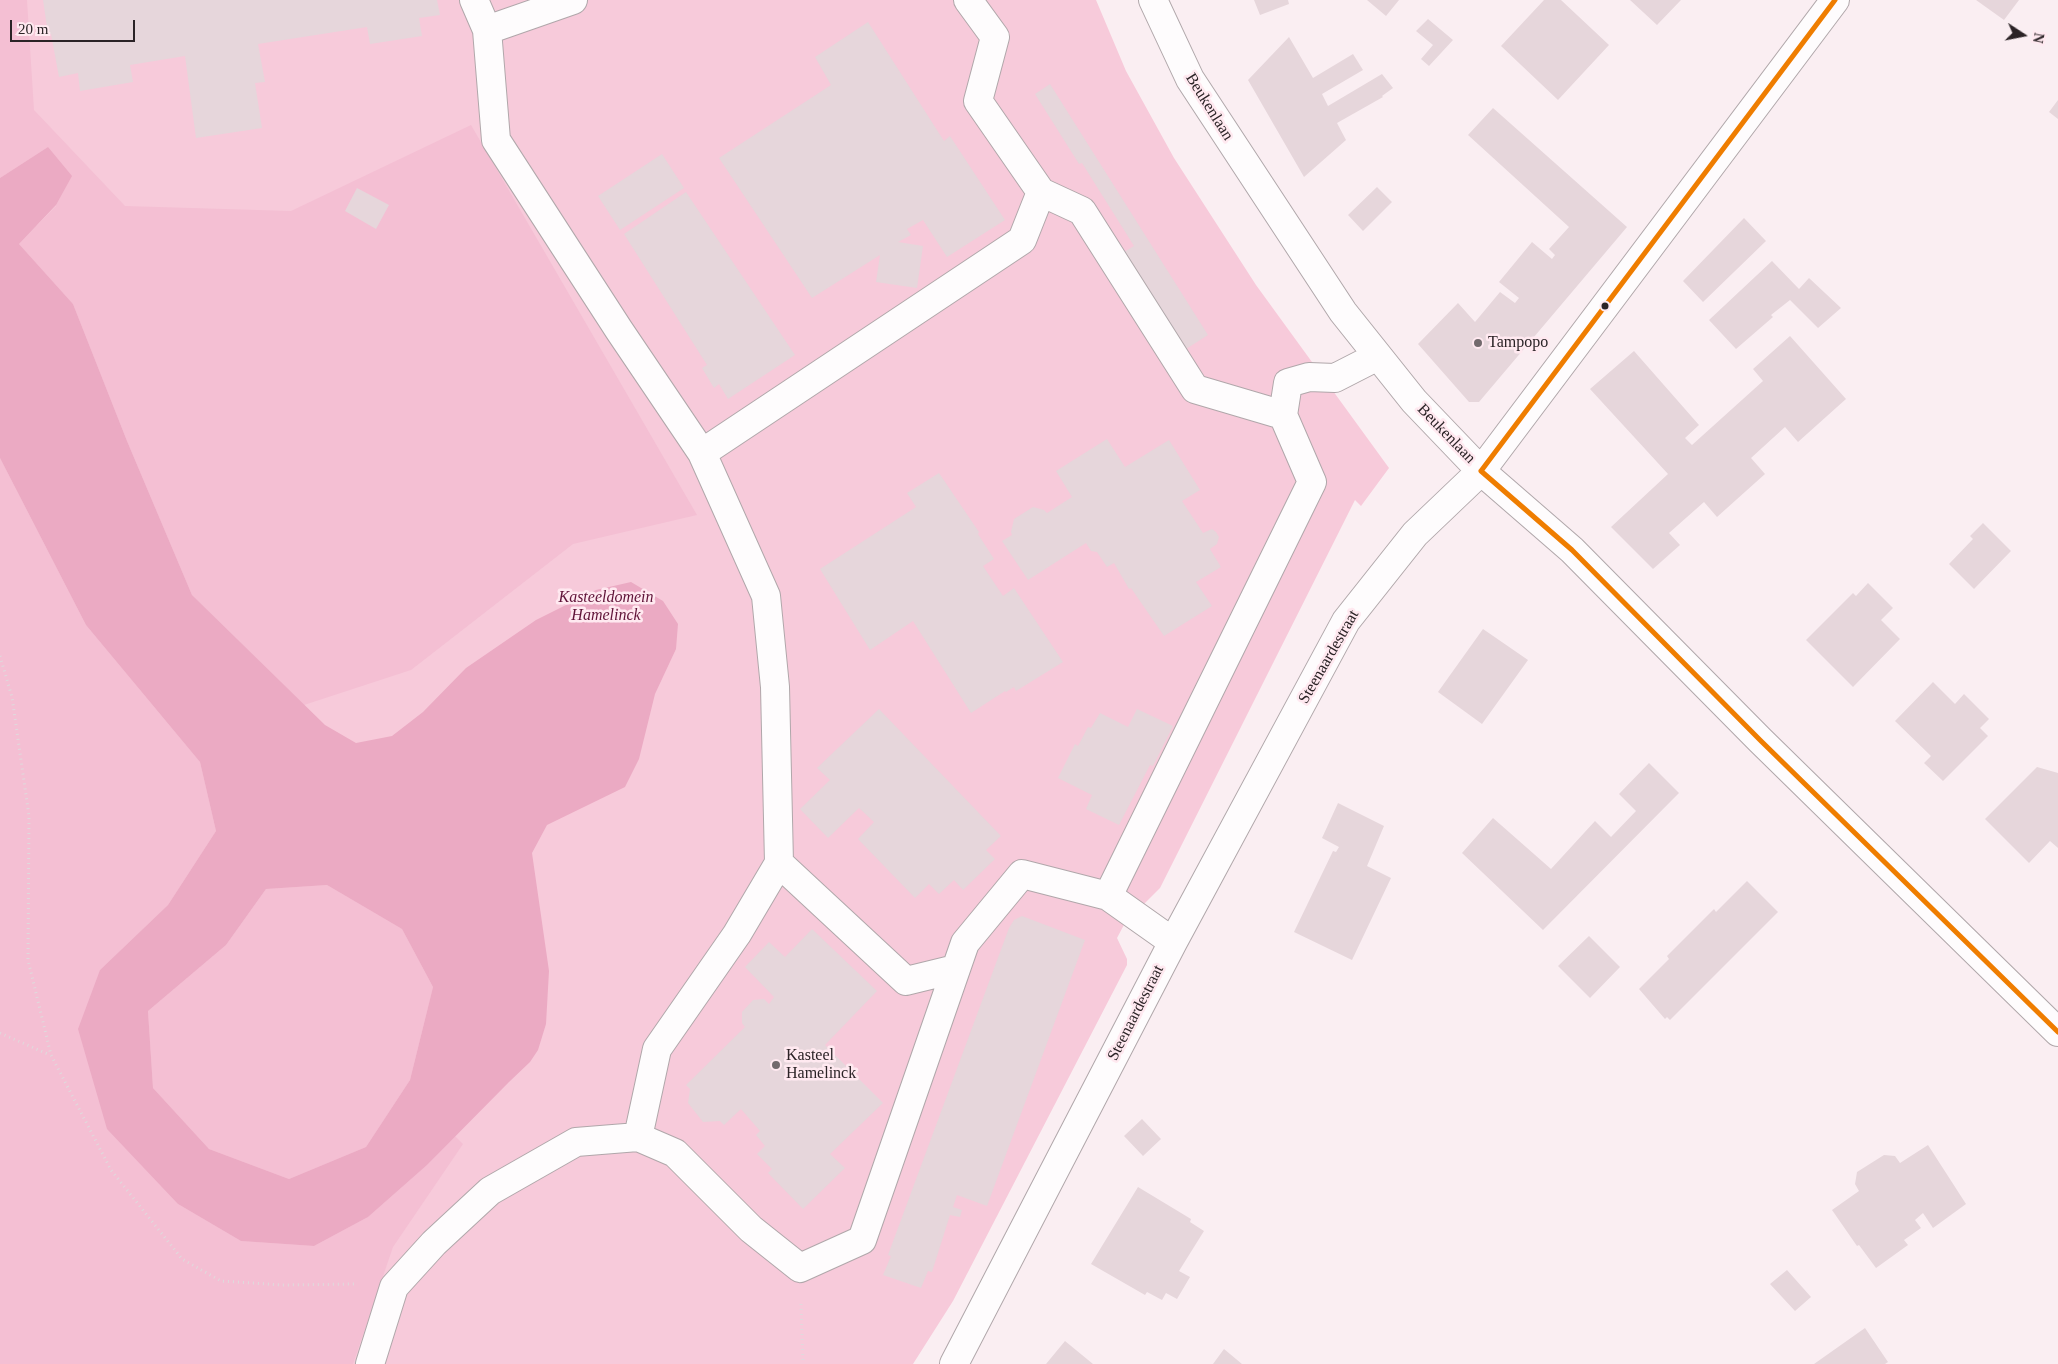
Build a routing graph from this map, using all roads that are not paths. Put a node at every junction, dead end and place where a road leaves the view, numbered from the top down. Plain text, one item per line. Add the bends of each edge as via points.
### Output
1 (474, 0) edge
2 (573, 0) edge
3 (968, 0) edge
4 (1153, 0) edge
5 (1835, 0) edge
6 (487, 30) junction
7 (1041, 192) junction
8 (1378, 356) junction
9 (1283, 415) junction
10 (702, 453) junction
11 (1482, 472) junction
12 (779, 862) junction
13 (1108, 896) junction
14 (1173, 942) junction
15 (956, 969) junction
16 (2058, 1032) edge
17 (638, 1138) junction
18 (370, 1364) edge
19 (954, 1364) edge

1 - 6 street
2 - 6 street
3 - 7 street via 995,37 978,101
4 - 8 street, Beukenlaan via 1190,79 1343,312
5 - 11 street, Steenaardestraat
6 - 10 street via 496,140
7 - 9 street via 1082,211 1195,389
7 - 10 street via 1022,240
8 - 9 street via 1335,378 1309,377 1288,384
8 - 11 street, Beukenlaan via 1414,401
9 - 13 street via 1312,482
10 - 12 street via 766,596 775,687
11 - 14 street, Steenaardestraat via 1415,534 1346,621
11 - 16 street, Beukenlaan via 1572,550
12 - 15 street via 906,981
12 - 17 street via 737,934 657,1049
13 - 14 street
13 - 15 street via 1022,874 965,943
14 - 19 street, Steenaardestraat
15 - 17 street via 862,1240 800,1268 751,1229 675,1153
17 - 18 street via 576,1142 490,1190 394,1286

